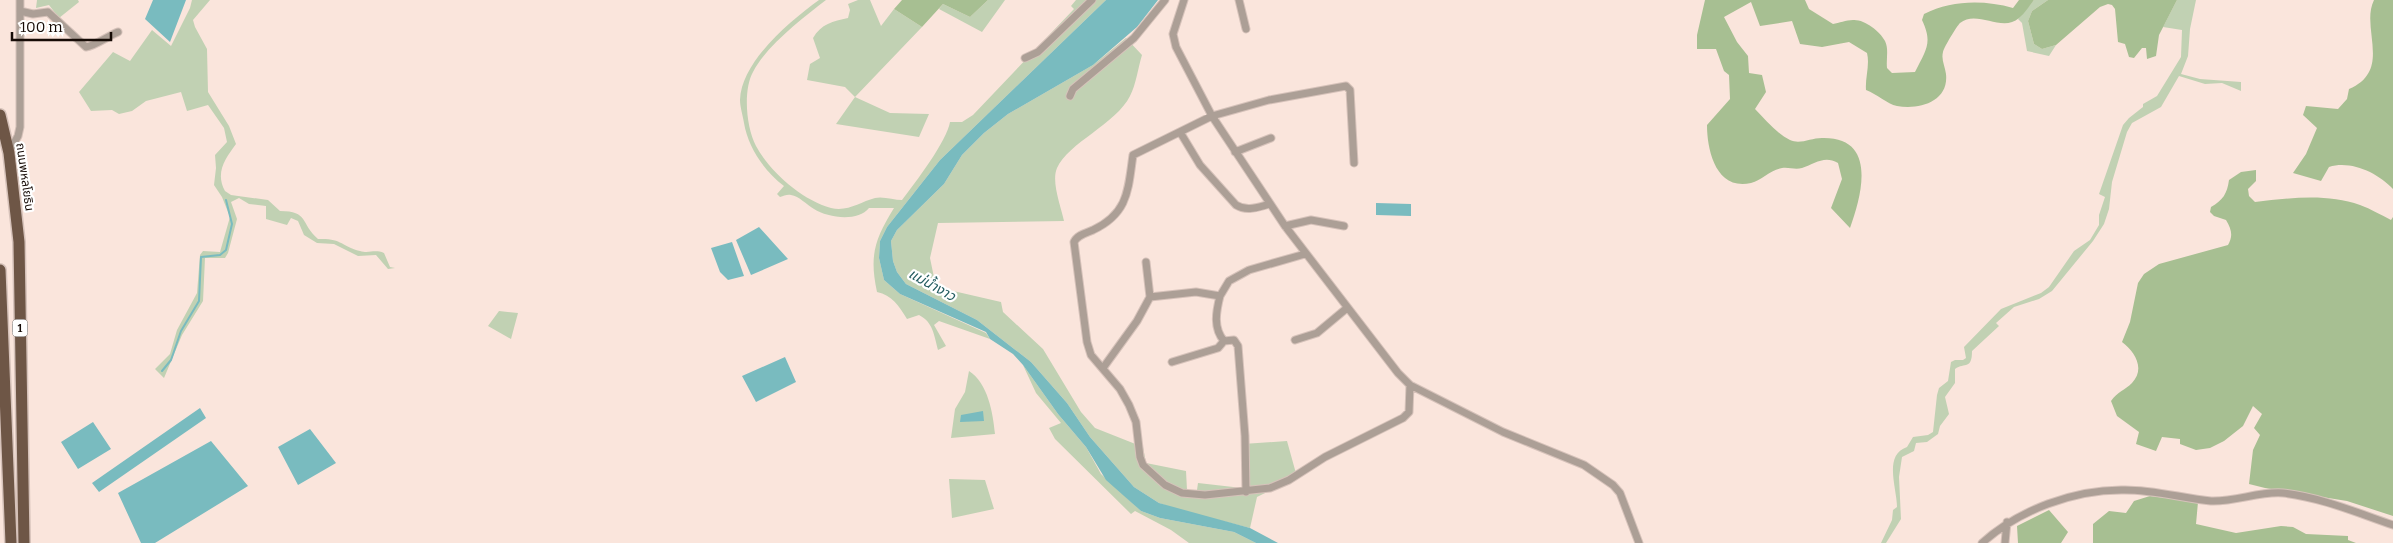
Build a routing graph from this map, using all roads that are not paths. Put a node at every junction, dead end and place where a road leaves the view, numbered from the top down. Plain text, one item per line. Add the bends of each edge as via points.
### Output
1 (20, 0) edge
2 (1092, 0) edge
3 (1165, 0) edge
4 (1184, 0) edge
5 (1239, 0) edge
6 (20, 11) junction
7 (1246, 29) dead end
8 (118, 32) dead end
9 (1024, 58) dead end
10 (1070, 96) dead end
11 (0, 115) edge
12 (1212, 116) junction
13 (1180, 132) junction
14 (1271, 138) dead end
15 (1235, 152) junction
16 (9, 153) junction
17 (1354, 163) dead end
18 (1270, 204) junction
19 (1285, 226) junction
20 (1344, 226) dead end
21 (1305, 254) junction
22 (1146, 262) dead end
23 (0, 270) edge
24 (1220, 296) junction
25 (1150, 297) junction
26 (1347, 308) junction
27 (1295, 340) dead end
28 (1224, 341) junction
29 (1172, 362) dead end
30 (1103, 368) junction
31 (1410, 386) junction
32 (1246, 492) junction
33 (2007, 522) junction
34 (2393, 525) edge
35 (11, 543) edge
36 (24, 543) edge
37 (1639, 543) edge
38 (1982, 543) edge
39 (2005, 543) edge

1 - 6 street
2 - 9 street via 1038,52
3 - 10 street via 1134,38 1073,89
4 - 12 street via 1173,34 1176,47
5 - 7 street
6 - 8 street via 33,14 48,12 86,47
6 - 16 street via 20,127
11 - 16 highway, ถนนพหลโยธิน / 1
12 - 13 street
12 - 15 street
12 - 17 street via 1269,100 1346,86 1350,90
13 - 18 street via 1200,165 1236,205 1247,209
13 - 30 street via 1133,155 1126,200 1104,225 1081,235 1074,242 1087,342 1091,356
14 - 15 street
15 - 18 street
16 - 36 highway, ถนนพหลโยธิน / 1 via 19,242
18 - 19 street
19 - 20 street via 1311,220
19 - 21 street
21 - 24 street via 1249,270 1229,281
21 - 26 street
22 - 25 street
23 - 35 highway, 1
24 - 25 street via 1196,292
24 - 28 street via 1216,315
25 - 30 street
26 - 27 street via 1317,333
26 - 31 street
28 - 29 street via 1218,348
28 - 32 street via 1234,340 1238,346
30 - 32 street via 1129,405 1136,422 1140,457 1148,470 1182,493
31 - 32 street via 1409,412 1403,418 1325,457 1289,480 1270,488
31 - 37 street via 1503,432 1584,465 1614,485
33 - 34 street via 2062,498 2125,490 2213,501 2282,493
33 - 38 street
33 - 39 street

